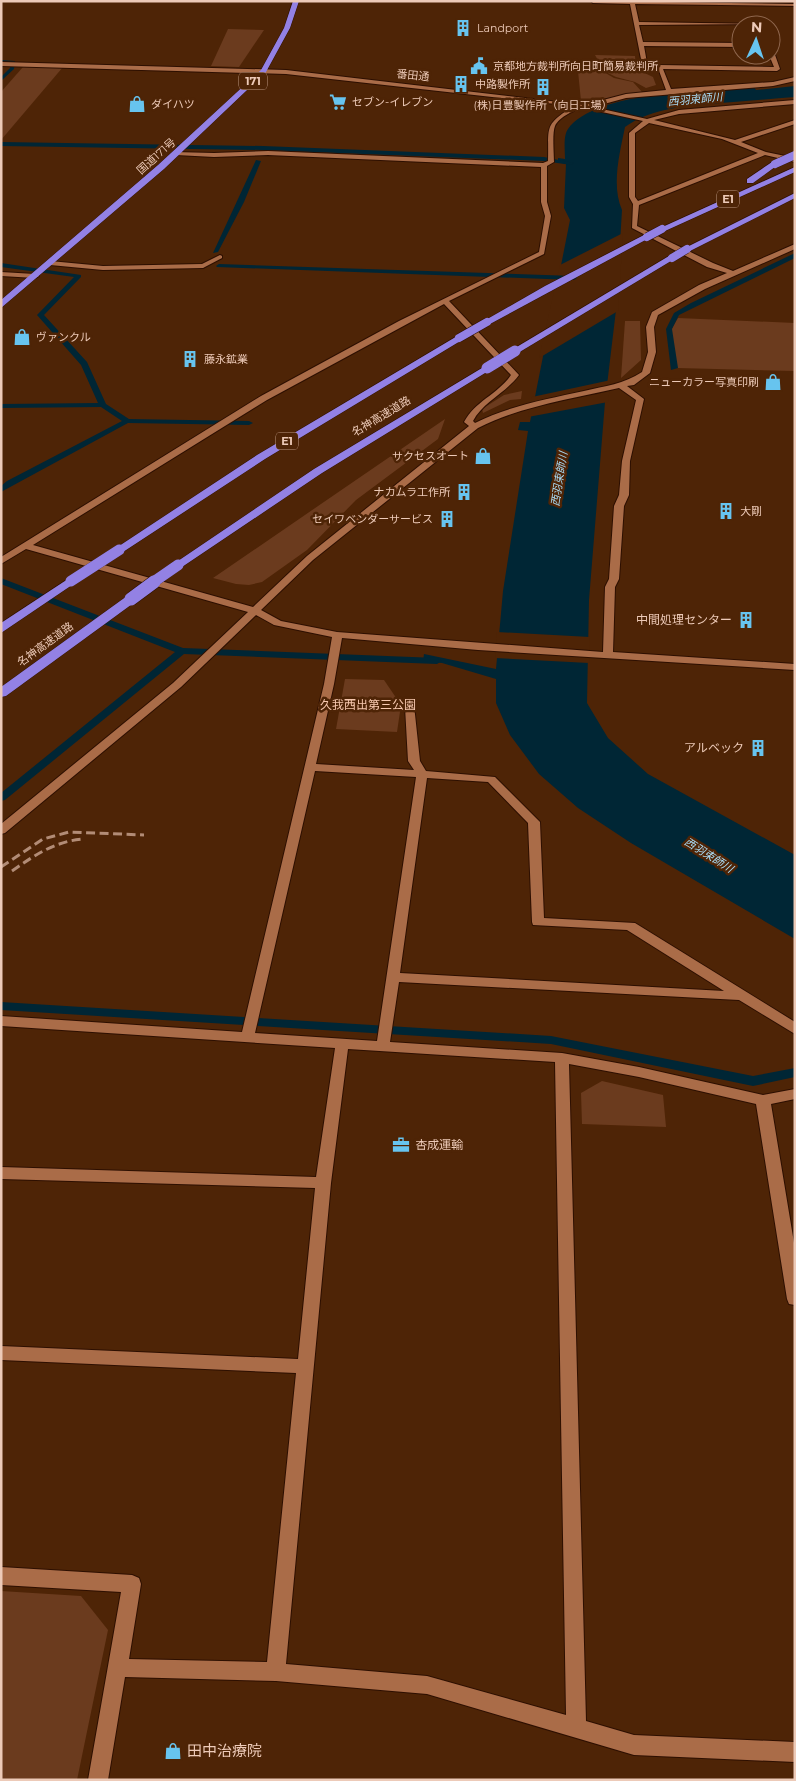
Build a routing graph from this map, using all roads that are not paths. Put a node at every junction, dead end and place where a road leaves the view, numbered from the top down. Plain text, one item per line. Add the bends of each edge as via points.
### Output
1 (296, 1) edge
2 (593, 2) edge
3 (632, 2) edge
4 (750, 3) edge
5 (791, 3) edge
6 (754, 11) dead end
7 (795, 14) edge
8 (636, 23) junction
9 (731, 25) edge
10 (640, 44) junction
11 (731, 45) edge
12 (3, 64) edge
13 (776, 65) edge
14 (660, 67) junction
15 (264, 71) junction
16 (795, 79) edge
17 (669, 90) junction
18 (795, 102) edge
19 (589, 106) junction
20 (647, 120) junction
21 (795, 122) edge
22 (736, 142) junction
23 (178, 152) junction
24 (764, 153) junction
25 (795, 155) edge
26 (795, 160) edge
27 (549, 161) junction
28 (795, 169) edge
29 (795, 195) edge
30 (636, 204) junction
31 (718, 204) junction
32 (795, 246) edge
33 (220, 257) dead end
34 (48, 265) junction
35 (732, 273) junction
36 (1, 274) edge
37 (35, 276) junction
38 (445, 301) junction
39 (1, 305) edge
40 (621, 386) junction
41 (475, 426) junction
42 (26, 546) junction
43 (1, 561) edge
44 (254, 610) junction
45 (1, 630) edge
46 (336, 640) junction
47 (608, 654) junction
48 (795, 667) edge
49 (1, 692) edge
50 (410, 707) dead end
51 (310, 767) junction
52 (422, 774) junction
53 (1, 830) edge
54 (392, 977) junction
55 (741, 996) junction
56 (1, 1022) edge
57 (795, 1029) edge
58 (247, 1038) junction
59 (342, 1044) junction
60 (382, 1045) junction
61 (562, 1058) junction
62 (795, 1094) edge
63 (763, 1100) junction
64 (1, 1173) edge
65 (323, 1183) junction
66 (795, 1299) edge
67 (1, 1353) edge
68 (306, 1366) junction
69 (1, 1576) edge
70 (119, 1668) junction
71 (276, 1672) junction
72 (576, 1727) junction
73 (795, 1752) edge
74 (98, 1780) edge

1 - 15 highway, 国道171号 / 171 via 287,28
2 - 3 street
3 - 4 street
3 - 8 street
4 - 5 street
4 - 6 street
5 - 7 street
8 - 9 street
8 - 10 street
10 - 11 street
10 - 14 street via 645,64
12 - 15 street, 番田通
13 - 14 street via 777,69
14 - 17 street
15 - 19 street, 番田通
15 - 23 highway, 国道171号 / 171
16 - 17 street via 773,84
17 - 19 street via 626,96
18 - 20 street via 679,112
19 - 20 street, 番田通
19 - 27 street via 576,107 552,126
20 - 22 street, 番田通
20 - 30 street via 632,133 632,197
21 - 22 street
22 - 24 street, 番田通
23 - 27 street
23 - 34 highway, 国道171号 / 171
24 - 26 street, 番田通
24 - 30 street
25 - 31 highway, bridge via 775,164
27 - 38 street via 544,202 548,216 542,253
28 - 31 highway, E1
29 - 49 highway, 名神高速道路 / E1, bridge via 647,272 318,471 178,565
30 - 35 street via 634,227
31 - 45 highway, E1, bridge via 662,229 459,338 277,447
32 - 35 street
33 - 34 street via 204,266 103,268
34 - 37 highway, 国道171号 / 171
35 - 40 street via 656,314 650,327 652,352 646,373
36 - 37 street
37 - 39 highway, 国道171号 / 171
38 - 41 street via 515,375 511,383 471,413 468,422
38 - 42 street via 231,417
40 - 41 street via 533,405
40 - 47 street via 640,399 626,461 624,495 619,506 614,579 610,588
41 - 44 street via 310,558
42 - 43 street
42 - 44 street
44 - 46 street via 278,623
44 - 53 street via 177,685
46 - 47 street
46 - 51 street
47 - 48 street
50 - 52 street via 414,761
51 - 52 street
51 - 58 street
52 - 54 street
52 - 55 street via 491,779 534,822 538,922 630,926
54 - 55 street
54 - 60 street
55 - 57 street
56 - 58 street
58 - 59 street
59 - 60 street
59 - 65 street
60 - 61 street
61 - 63 street
61 - 72 street
62 - 63 street
63 - 66 street
64 - 65 street
65 - 68 street
67 - 68 street
68 - 71 street
69 - 70 street via 132,1584
70 - 71 street
70 - 74 street
71 - 72 street via 427,1684
72 - 73 street via 634,1745

